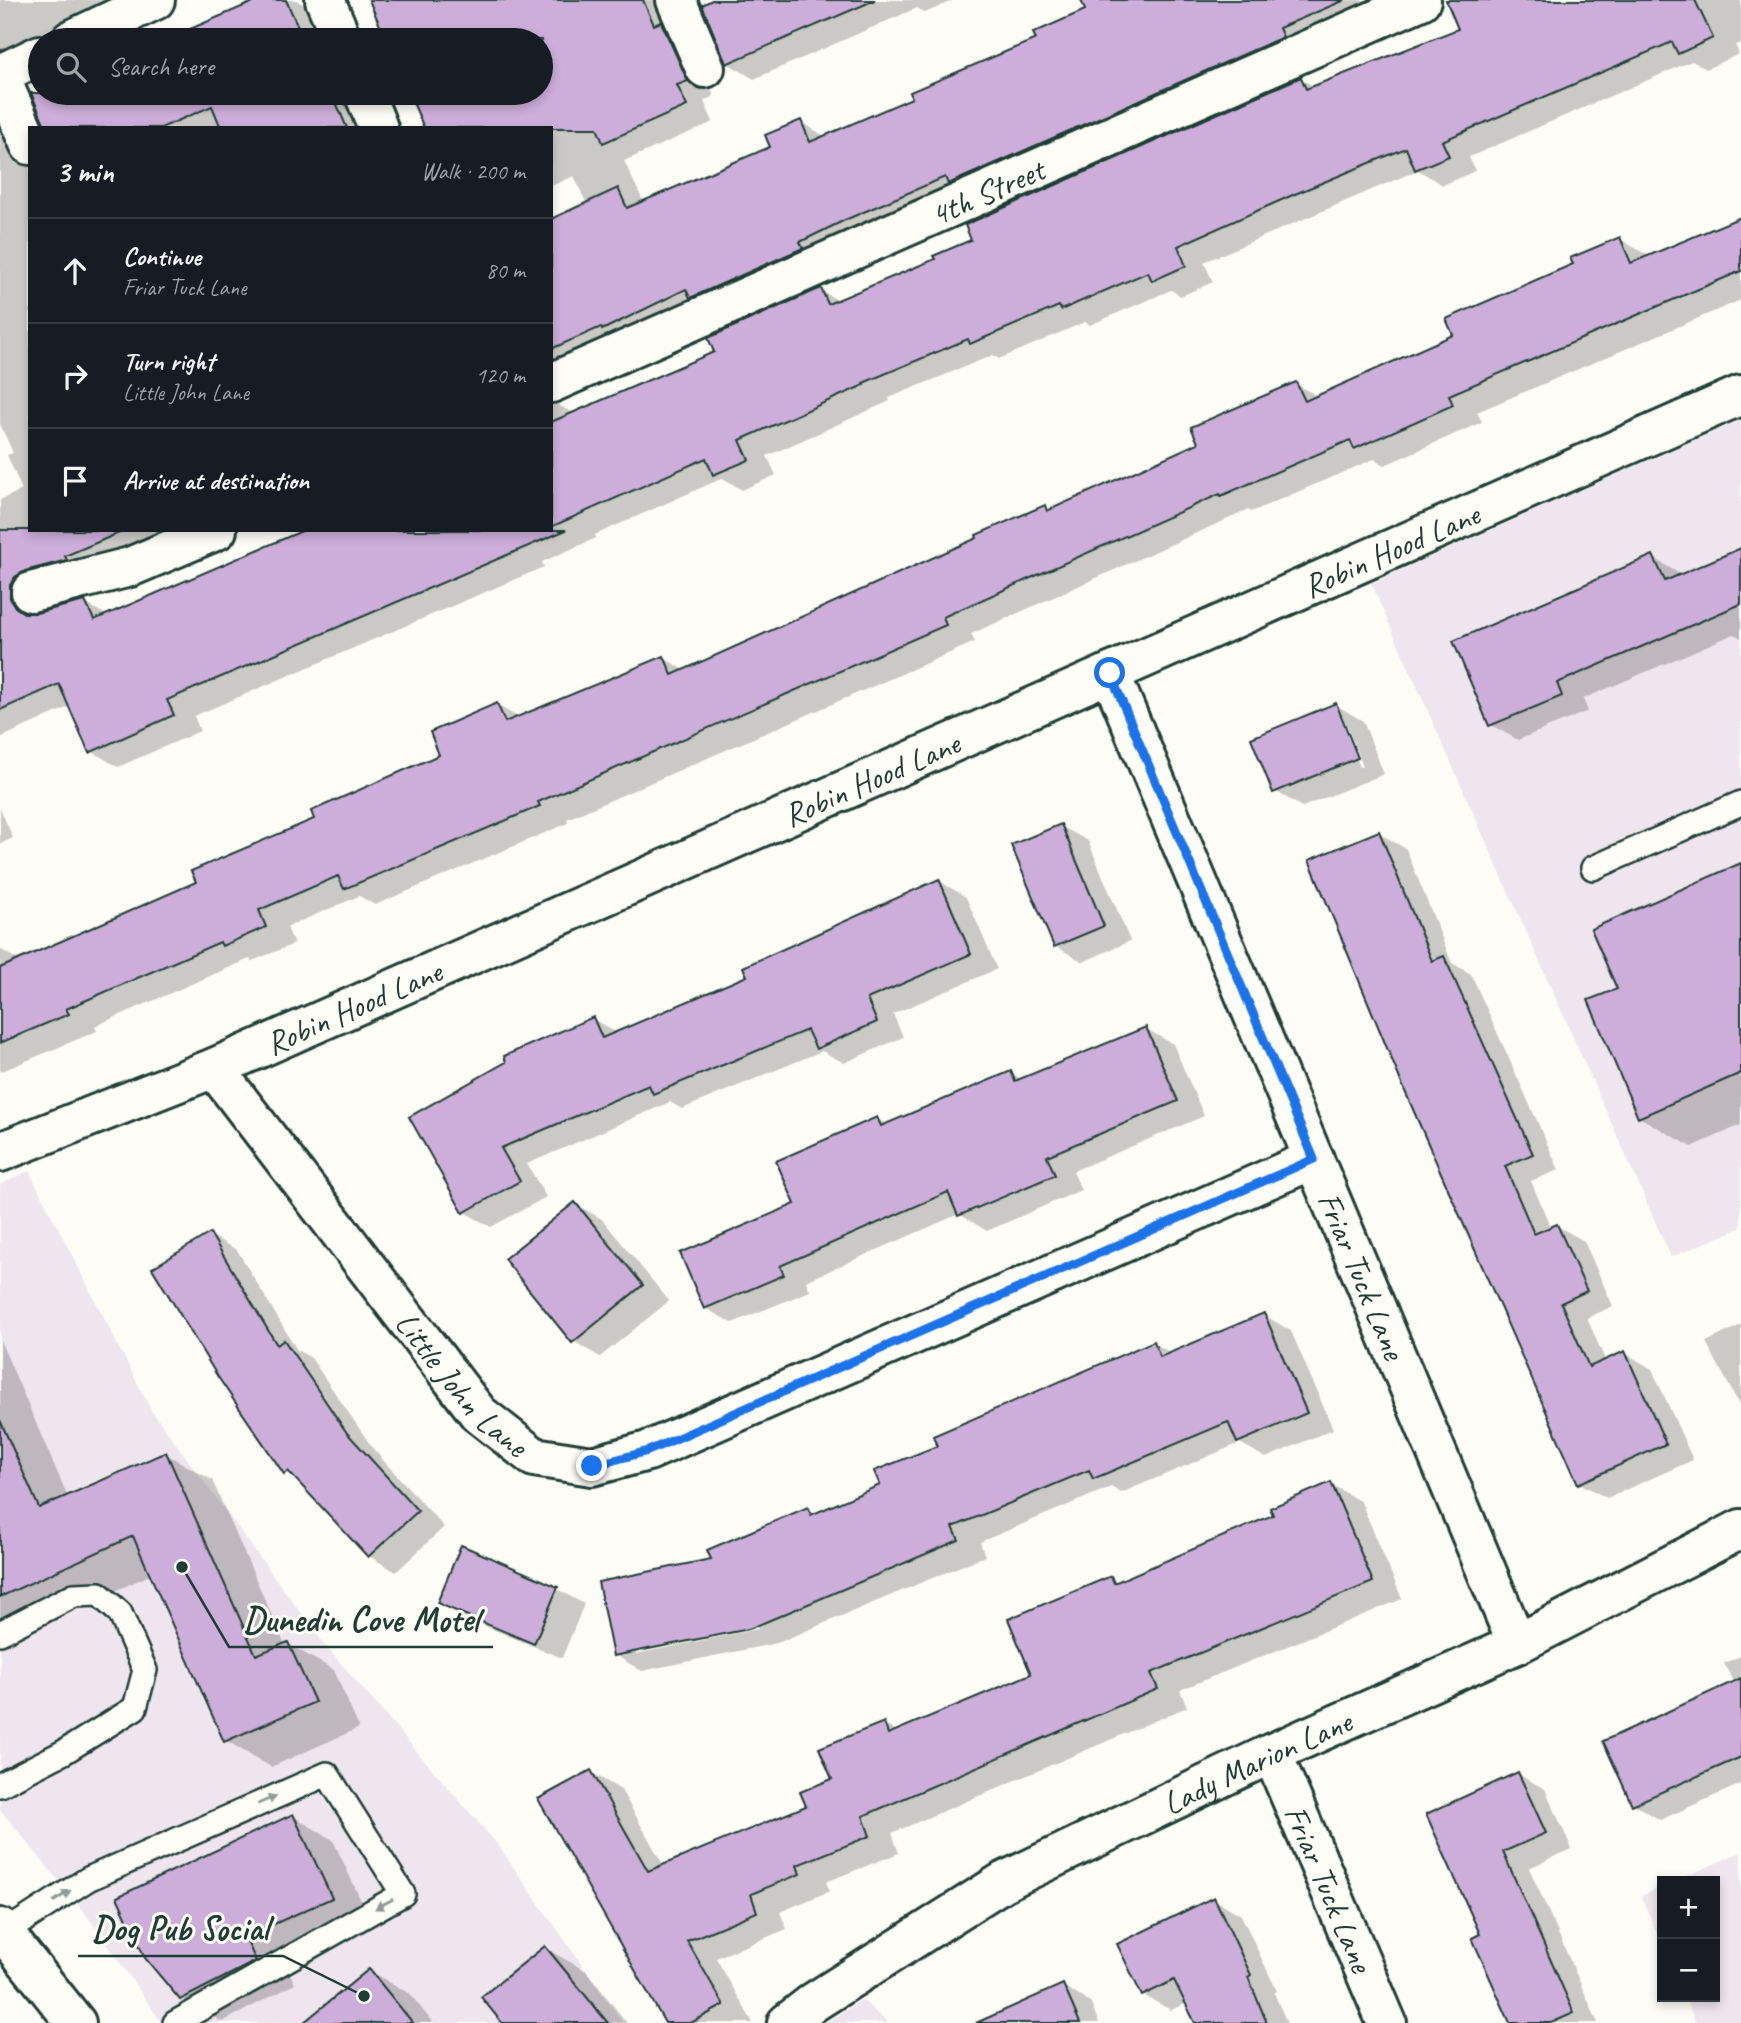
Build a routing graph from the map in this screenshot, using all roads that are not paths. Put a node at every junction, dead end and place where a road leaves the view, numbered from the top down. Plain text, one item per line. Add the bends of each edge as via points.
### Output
1 (155, 0) edge
2 (325, 0) edge
3 (676, 0) edge
4 (1414, 1) edge
5 (96, 28) edge
6 (337, 28) edge
7 (28, 61) edge
8 (705, 68) dead end
9 (0, 76) edge
10 (369, 105) edge
11 (377, 126) edge
12 (28, 140) edge
13 (553, 382) edge
14 (1741, 395) edge
15 (212, 532) edge
16 (31, 592) dead end
17 (1110, 673) junction
18 (1741, 803) edge
19 (1593, 868) dead end
20 (214, 1068) junction
21 (0, 1152) edge
22 (1314, 1159) junction
23 (1741, 1529) edge
24 (0, 1633) edge
25 (1517, 1644) junction
26 (1272, 1753) junction
27 (0, 1785) edge
28 (2, 1931) edge
29 (76, 2023) edge
30 (175, 2023) edge
31 (788, 2023) edge
32 (1387, 2023) edge

1 - 5 street
2 - 6 street
3 - 8 street
4 - 13 street, 4th Street
7 - 9 street
9 - 12 street
10 - 11 street
14 - 17 street, Robin Hood Lane
15 - 16 street via 130,567
17 - 20 street, Robin Hood Lane
17 - 22 street, Friar Tuck Lane
18 - 19 lane
20 - 21 street, Robin Hood Lane
20 - 22 street, Little John Lane via 479,1414 534,1457 592,1466 648,1451
22 - 25 street, Friar Tuck Lane
23 - 25 street, Lady Marion Lane
24 - 27 lane via 74,1595 99,1594 120,1613 145,1670 135,1708
25 - 26 street, Lady Marion Lane
26 - 31 street, Lady Marion Lane via 1003,1882
26 - 32 street, Friar Tuck Lane
28 - 29 street
28 -> 30 lane via 88,1879 327,1774 403,1894

